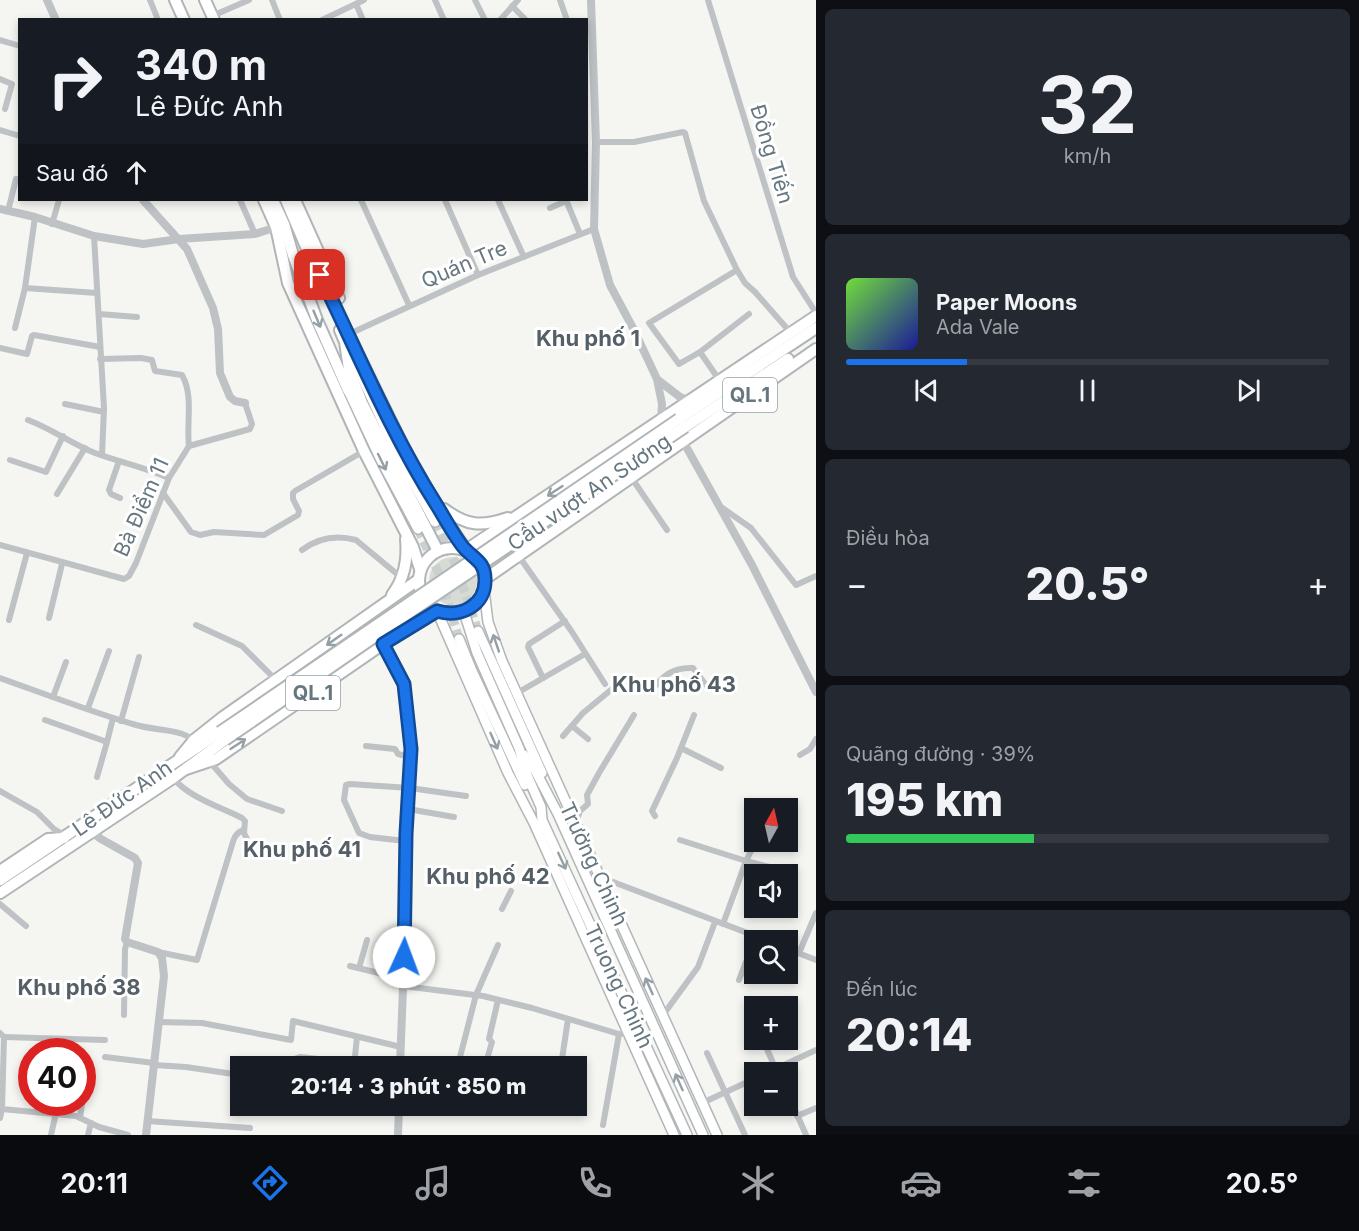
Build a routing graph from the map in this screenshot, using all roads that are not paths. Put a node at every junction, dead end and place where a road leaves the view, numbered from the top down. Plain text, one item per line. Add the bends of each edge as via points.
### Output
1 (47, 0) edge
2 (150, 0) edge
3 (175, 0) edge
4 (181, 0) edge
5 (198, 0) edge
6 (205, 0) edge
7 (272, 0) edge
8 (435, 0) edge
9 (475, 0) edge
10 (518, 0) edge
11 (560, 0) edge
12 (591, 0) edge
13 (708, 0) edge
14 (245, 1) edge
15 (359, 1) edge
16 (512, 6) junction
17 (55, 18) edge
18 (157, 18) edge
19 (183, 18) edge
20 (189, 18) edge
21 (211, 18) edge
22 (279, 18) edge
23 (326, 18) edge
24 (363, 18) edge
25 (443, 18) edge
26 (484, 18) edge
27 (502, 18) edge
28 (524, 18) edge
29 (566, 18) edge
30 (0, 40) edge
31 (18, 45) edge
32 (589, 54) edge
33 (0, 79) edge
34 (5, 109) dead end
35 (0, 130) edge
36 (18, 135) edge
37 (596, 142) junction
38 (16, 179) dead end
39 (59, 201) edge
40 (144, 201) edge
41 (240, 201) edge
42 (265, 201) edge
43 (273, 201) edge
44 (286, 201) edge
45 (295, 201) edge
46 (361, 201) edge
47 (445, 201) edge
48 (498, 201) edge
49 (564, 201) edge
50 (566, 201) edge
51 (550, 208) dead end
52 (4, 210) edge
53 (34, 217) junction
54 (52, 224) junction
55 (280, 226) junction
56 (594, 229) junction
57 (255, 234) junction
58 (580, 234) junction
59 (94, 236) junction
60 (179, 239) junction
61 (524, 256) junction
62 (737, 270) junction
63 (478, 275) junction
64 (302, 281) junction
65 (24, 288) junction
66 (97, 293) junction
67 (410, 305) junction
68 (300, 311) junction
69 (99, 314) junction
70 (749, 314) dead end
71 (816, 315) edge
72 (137, 317) dead end
73 (15, 328) dead end
74 (816, 328) edge
75 (790, 333) junction
76 (349, 336) junction
77 (816, 341) edge
78 (100, 347) junction
79 (0, 348) edge
80 (816, 349) edge
81 (700, 352) junction
82 (100, 359) junction
83 (657, 379) junction
84 (720, 381) junction
85 (340, 391) junction
86 (711, 398) junction
87 (692, 401) junction
88 (245, 403) joint
89 (362, 403) junction
90 (65, 404) dead end
91 (736, 405) junction
92 (104, 412) junction
93 (707, 414) junction
94 (28, 420) dead end
95 (661, 421) junction
96 (682, 423) junction
97 (63, 436) junction
98 (683, 441) junction
99 (189, 446) junction
100 (85, 448) junction
101 (364, 451) junction
102 (102, 455) junction
103 (10, 460) dead end
104 (119, 461) junction
105 (631, 477) junction
106 (169, 478) junction
107 (163, 493) junction
108 (57, 494) dead end
109 (120, 498) dead end
110 (718, 505) junction
111 (441, 508) junction
112 (520, 514) junction
113 (435, 522) tunnel mouth
114 (418, 529) tunnel mouth
115 (667, 530) dead end
116 (406, 539) junction
117 (540, 540) junction
118 (0, 545) edge
119 (302, 550) dead end
120 (466, 550) junction
121 (438, 551) junction
122 (27, 553) junction
123 (518, 555) junction
124 (62, 564) junction
125 (420, 569) junction
126 (397, 574) junction
127 (816, 576) edge
128 (418, 580) junction
129 (485, 585) junction
130 (381, 606) junction
131 (437, 611) junction
132 (464, 612) junction
133 (49, 618) dead end
134 (9, 620) dead end
135 (565, 621) junction
136 (196, 625) dead end
137 (478, 631) tunnel mouth
138 (400, 633) junction
139 (459, 639) tunnel mouth
140 (383, 644) junction
141 (109, 651) dead end
142 (585, 654) junction
143 (139, 657) dead end
144 (66, 662) dead end
145 (0, 678) edge
146 (543, 678) junction
147 (277, 681) junction
148 (604, 684) dead end
149 (706, 685) dead end
150 (612, 689) dead end
151 (651, 692) dead end
152 (816, 692) edge
153 (518, 693) junction
154 (53, 697) junction
155 (88, 708) junction
156 (694, 715) dead end
157 (634, 716) dead end
158 (113, 718) junction
159 (45, 720) dead end
160 (121, 720) junction
161 (572, 726) junction
162 (223, 736) junction
163 (563, 736) dead end
164 (588, 739) dead end
165 (816, 739) edge
166 (194, 740) junction
167 (107, 742) junction
168 (366, 746) dead end
169 (519, 748) junction
170 (681, 748) junction
171 (800, 755) dead end
172 (411, 756) junction
173 (180, 757) junction
174 (210, 762) junction
175 (721, 768) dead end
176 (186, 769) junction
177 (97, 777) dead end
178 (173, 778) junction
179 (410, 788) junction
180 (0, 791) edge
181 (562, 795) junction
182 (466, 796) dead end
183 (408, 809) junction
184 (282, 812) dead end
185 (530, 814) junction
186 (558, 814) junction
187 (655, 816) dead end
188 (454, 817) dead end
189 (542, 820) junction
190 (576, 822) junction
191 (244, 830) junction
192 (88, 834) junction
193 (550, 836) junction
194 (66, 838) junction
195 (247, 839) dead end
196 (680, 840) dead end
197 (405, 841) junction
198 (750, 852) edge
199 (576, 855) junction
200 (746, 861) junction
201 (760, 864) edge
202 (0, 871) edge
203 (600, 877) junction
204 (0, 880) edge
205 (511, 891) dead end
206 (0, 892) edge
207 (0, 902) edge
208 (502, 909) dead end
209 (816, 913) edge
210 (715, 922) junction
211 (723, 924) junction
212 (27, 926) dead end
213 (744, 932) edge
214 (367, 940) dead end
215 (127, 942) junction
216 (498, 945) dead end
217 (388, 948) dead end
218 (158, 952) junction
219 (799, 953) joint
220 (816, 960) edge
221 (350, 966) dead end
222 (744, 967) edge
223 (359, 968) junction
224 (382, 974) junction
225 (739, 980) dead end
226 (403, 982) junction
227 (476, 995) junction
228 (498, 1000) junction
229 (124, 1015) dead end
230 (663, 1015) junction
231 (568, 1019) junction
232 (158, 1022) junction
233 (624, 1033) junction
234 (2, 1035) edge
235 (357, 1037) junction
236 (105, 1040) dead end
237 (401, 1047) junction
238 (707, 1053) dead end
239 (815, 1053) edge
240 (355, 1056) edge
241 (401, 1056) edge
242 (460, 1056) edge
243 (488, 1056) edge
244 (562, 1056) edge
245 (105, 1057) dead end
246 (796, 1062) edge
247 (154, 1064) junction
248 (230, 1073) edge
249 (744, 1084) edge
250 (725, 1093) junction
251 (702, 1103) junction
252 (2, 1108) junction
253 (816, 1108) edge
254 (18, 1109) edge
255 (55, 1116) edge
256 (71, 1116) edge
257 (399, 1116) edge
258 (797, 1116) edge
259 (798, 1116) edge
260 (0, 1118) edge
261 (81, 1118) joint
262 (147, 1121) junction
263 (91, 1123) junction
264 (603, 1125) dead end
265 (250, 1128) dead end
266 (51, 1135) edge
267 (88, 1135) edge
268 (128, 1135) edge
269 (146, 1135) edge
270 (398, 1135) edge
271 (674, 1135) edge
272 (687, 1135) edge
273 (703, 1135) edge
274 (717, 1135) edge
275 (745, 1135) edge
276 (806, 1135) edge

1 - 17 street
2 - 18 street
3 - 19 highway
4 - 20 highway
5 - 21 highway
6 - 21 highway
7 - 22 street
8 - 25 street
9 - 26 street
10 - 16 street
11 - 29 street
12 - 32 street
13 - 71 street, Đồng Tiến via 793,277
14 - 21 street
15 - 23 street
15 - 24 street
16 - 27 street
16 - 28 street
30 - 31 street
32 - 37 street
33 - 34 street via 12,84
35 - 36 street
37 - 56 street
37 - 62 street via 634,142 686,133 704,199
38 - 52 street
39 - 54 street
40 - 60 street
41 - 57 street
42 - 55 highway
43 - 55 highway
44 - 76 highway via 328,304
45 - 76 highway
46 - 67 street
47 - 63 street
48 - 61 street
49 - 51 street
50 - 58 street
52 - 53 street
53 - 54 street
53 - 65 street
54 - 59 street
55 - 57 street
55 - 64 highway
55 - 68 highway via 288,283
56 - 58 street, Quán Tre
56 - 83 street via 610,285
57 - 60 street
58 - 61 street, Quán Tre
59 - 60 street via 143,244
59 - 66 street
60 - 88 street via 213,308 220,373 230,397
61 - 63 street, Quán Tre
62 - 75 street
62 - 81 street via 650,323 680,364
63 - 67 street, Quán Tre
64 - 68 highway
64 -> 85 highway
65 - 66 street
65 - 73 street
66 - 69 street
67 - 76 street, Quán Tre
68 - 85 highway
69 - 72 street
69 - 78 street
70 - 81 street
71 - 75 highway, QL.1
74 - 86 highway, QL.1
75 - 84 highway, QL.1
76 - 89 highway via 349,369
76 - 111 highway via 398,426 405,450
76 - 113 main road via 397,453
77 - 93 highway, QL.1
78 - 79 street via 34,335 27,354
78 - 82 street
80 - 91 highway, QL.1
81 - 84 street
82 - 92 street
82 - 99 street via 152,360 155,372 182,375 189,411
83 - 87 street
83 - 95 street
84 - 87 highway, QL.1
85 - 89 highway
85 - 101 highway
85 -> 114 main road
86 - 87 highway, QL.1
86 - 96 highway, QL.1
87 - 95 highway, QL.1
87 - 96 highway
88 - 99 street, Bà Điểm 11 via 252,424 249,429
89 - 121 highway
90 - 92 street
91 - 93 highway
91 - 98 highway, QL.1
92 - 102 street
93 - 96 highway, QL.1
93 - 98 highway, QL.1
94 - 97 street
95 -> 112 highway, QL.1
96 - 162 highway, Cầu vượt An Sương / QL.1, bridge via 412,611
97 - 100 street
97 - 103 street via 46,472
98 - 105 highway, QL.1
98 - 110 street
99 - 106 street, Bà Điểm 11
100 - 102 street
100 - 108 street
101 - 107 street via 295,491 298,515 264,535 200,535 191,531
101 - 116 highway
102 - 104 street
104 - 106 street
104 - 109 street via 109,490
105 - 115 street
105 - 117 highway, QL.1
106 - 107 street, Bà Điểm 11
107 - 124 street, Bà Điểm 11 via 129,576 124,579
110 - 127 street via 751,528 795,585
110 - 152 street
111 - 112 highway via 475,517 508,518
111 - 120 highway
112 - 117 highway via 520,530 525,537
112 - 120 highway, QL.1
116 - 125 highway
116 - 126 highway
116 - 130 highway via 402,578
117 - 123 highway, QL.1
118 - 122 street, Bà Điểm 11
119 - 126 street via 327,538 356,540
120 - 121 highway via 449,547
120 - 129 highway via 480,562
121 - 125 highway
122 - 124 street, Bà Điểm 11
122 - 134 street
123 - 129 highway, QL.1
123 - 135 street
124 - 133 street
125 - 128 highway
126 - 130 highway via 382,596
128 - 130 highway, Lê Đức Anh / QL.1
128 - 131 highway via 423,598
129 - 132 highway via 480,599
153 -> 129 main road, Trường Chinh via 488,622
130 - 138 highway via 396,619
130 -> 147 highway, Lê Đức Anh / QL.1
131 - 132 highway
131 - 138 highway, Lê Đức Anh / QL.1
131 -> 185 main road, Trường Chinh
132 - 169 main road via 477,653
135 - 142 street
135 - 146 street via 528,644
136 - 147 street via 242,646
137 - 186 main road
138 - 140 highway, Lê Đức Anh / QL.1
139 - 189 main road
140 - 172 street via 404,684
174 -> 140 highway, Lê Đức Anh / QL.1
141 - 155 street
142 - 146 street
142 - 148 street
143 - 160 street
144 - 154 street
145 - 154 street
146 - 153 street
147 - 166 highway, Lê Đức Anh / QL.1
149 - 151 street via 693,668 679,668 668,672
150 - 161 street
153 - 181 main road, Trường Chinh
154 - 155 street
155 - 158 street
156 - 170 street
157 - 190 street via 599,773 587,795 588,804
158 - 160 street
158 - 167 street
159 - 167 street
160 - 166 street via 186,734
161 - 163 street
161 - 164 street
162 - 173 highway, Lê Đức Anh / QL.1
162 - 176 highway, Lê Đức Anh / QL.1
165 - 171 street
166 - 173 highway, Lê Đức Anh / QL.1
167 - 177 street
168 - 172 street via 394,748 398,754
169 - 186 main road, Truong Chinh
169 - 189 main road, Truong Chinh via 541,807
170 - 175 street
170 - 187 street via 652,811
172 - 179 street
173 - 194 highway, Lê Đức Anh / QL.1
174 - 176 highway, Lê Đức Anh / QL.1
174 - 184 street via 247,799
176 - 178 highway, Lê Đức Anh / QL.1
178 - 191 street via 181,788 242,818
178 - 192 highway, Lê Đức Anh / QL.1
179 - 182 street
179 - 183 street
179 - 197 street via 350,784 346,785 344,800 359,833
180 - 194 street via 37,812
181 - 190 main road, Trường Chinh
181 - 199 main road, Truong Chinh
183 - 188 street
183 - 197 street
185 - 193 main road, Truong Chinh
185 - 233 main road, Trường Chinh
186 - 199 main road, Truong Chinh
189 - 193 main road, Truong Chinh
190 - 203 main road, Trường Chinh
191 - 195 street
191 - 218 street via 239,831 232,845 197,960
192 - 206 highway, Lê Đức Anh / QL.1
192 - 207 highway, Lê Đức Anh / QL.1 via 77,850
192 - 215 street via 129,853 138,863
193 -> 272 main road, Truong Chinh
194 - 202 highway, Lê Đức Anh / QL.1 via 48,839
194 - 204 highway, Lê Đức Anh / QL.1
196 - 200 street
197 - 226 street
198 - 200 street
273 -> 199 main road, Truong Chinh
200 - 201 street
200 - 211 street
203 - 210 street
230 -> 203 main road, Trường Chinh
205 - 208 street
207 - 212 street
209 - 219 street
210 - 211 street
210 - 230 street via 698,967
211 - 213 street
214 - 223 street
215 - 218 street
215 - 229 street
216 - 227 street
217 - 224 street
218 - 232 street via 164,976
219 - 220 street
221 - 223 street
222 - 225 street
223 - 224 street
224 - 226 street
226 - 227 street
226 - 237 street
227 - 228 street
227 - 242 street
228 - 231 street
228 - 243 street
230 - 251 main road, Trường Chinh
231 - 233 street
231 - 244 street
232 - 235 street via 202,1023 291,1040 293,1021
232 - 247 street
233 - 264 street
233 - 271 main road, Trường Chinh
234 - 236 street
234 - 252 street
235 - 237 street
235 - 240 street
237 - 241 street
238 - 250 street
239 - 246 street
245 - 247 street
247 - 248 street
247 - 262 street
249 - 250 street
250 - 251 street
250 - 275 street
251 - 274 main road, Trường Chinh
252 - 254 street
252 - 260 street
253 - 259 street
255 - 266 street
256 - 261 street
257 - 270 street
258 - 276 street
261 - 263 street
262 - 265 street
262 - 269 street
263 - 267 street
263 - 268 street

